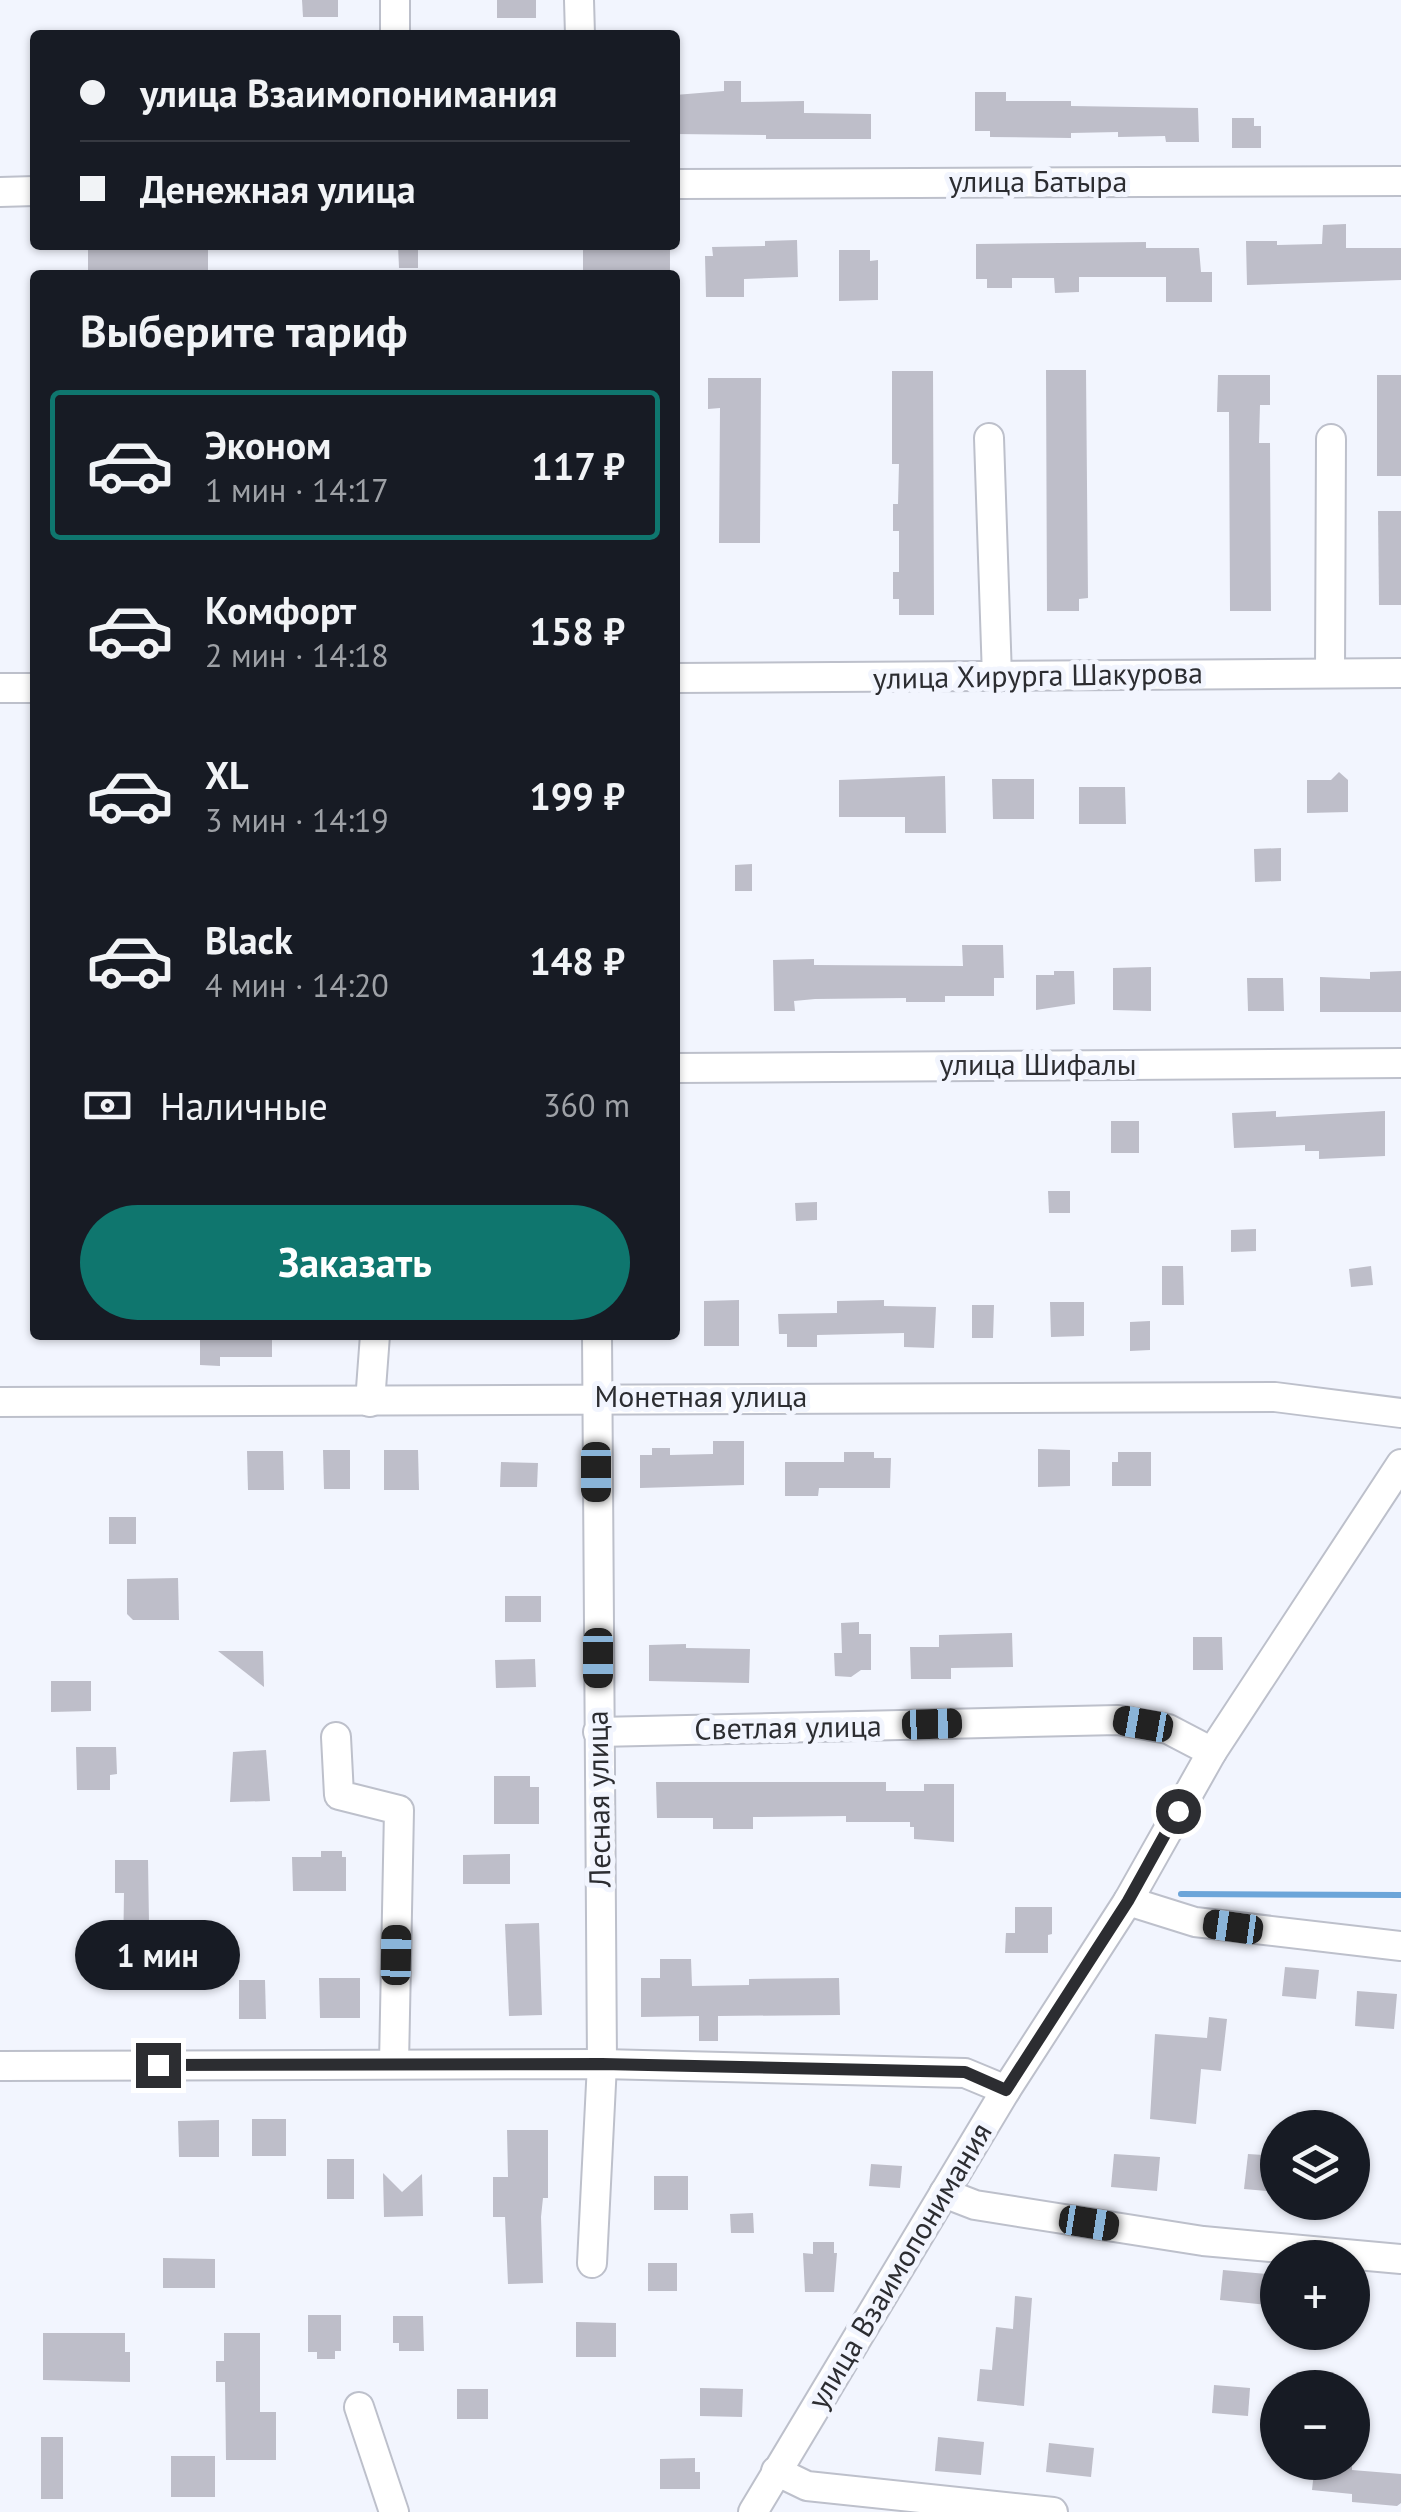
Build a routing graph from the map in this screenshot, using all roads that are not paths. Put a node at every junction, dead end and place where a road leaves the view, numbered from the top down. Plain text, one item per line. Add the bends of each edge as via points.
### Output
1 (396, 0) edge
2 (579, 0) edge
3 (394, 30) edge
4 (580, 30) edge
5 (1401, 181) edge
6 (680, 184) edge
7 (30, 191) edge
8 (0, 192) edge
9 (988, 438) dead end
10 (1331, 440) dead end
11 (1330, 672) junction
12 (1401, 673) edge
13 (997, 677) junction
14 (680, 678) edge
15 (0, 688) edge
16 (30, 688) edge
17 (1401, 1063) edge
18 (680, 1068) edge
19 (375, 1340) edge
20 (597, 1340) edge
21 (596, 1397) junction
22 (0, 1402) edge
23 (370, 1402) junction
24 (1401, 1413) edge
25 (1401, 1464) edge
26 (598, 1732) junction
27 (336, 1737) dead end
28 (1212, 1752) junction
29 (1128, 1901) junction
30 (1401, 1946) edge
31 (394, 2064) junction
32 (602, 2064) junction
33 (0, 2066) edge
34 (1006, 2090) junction
35 (944, 2193) junction
36 (1401, 2259) edge
37 (592, 2263) dead end
38 (359, 2407) dead end
39 (776, 2471) junction
40 (394, 2512) edge
41 (752, 2512) edge
42 (1053, 2512) edge

1 - 3 street
2 - 4 street
5 - 6 street, улица Батыра
7 - 8 street
9 - 13 street
10 - 11 street
11 - 12 street, улица Хирурга Шакурова
11 - 13 street, улица Хирурга Шакурова
13 - 14 street, улица Хирурга Шакурова
15 - 16 street
17 - 18 street, улица Шифалы
19 - 23 street
20 - 21 street, Лесная улица
21 - 23 street, Монетная улица
21 - 24 street, Монетная улица via 1275,1397
21 - 26 street, Лесная улица
22 - 23 street, Монетная улица
25 - 28 street, улица Взаимопонимания
26 - 28 street, Светлая улица via 1118,1720 1168,1729
26 - 32 street, Лесная улица
27 - 31 street via 339,1794 399,1810
28 - 29 street, улица Взаимопонимания
29 - 30 street via 1195,1922
29 - 34 street, улица Взаимопонимания
31 - 32 street
31 - 33 street
32 - 34 street via 965,2072
32 - 37 street, Лесная улица
34 - 35 street, улица Взаимопонимания
35 - 36 street via 975,2205 1203,2241
35 - 39 street, улица Взаимопонимания
38 - 40 street
39 - 41 street, улица Взаимопонимания
39 - 42 street via 807,2486

